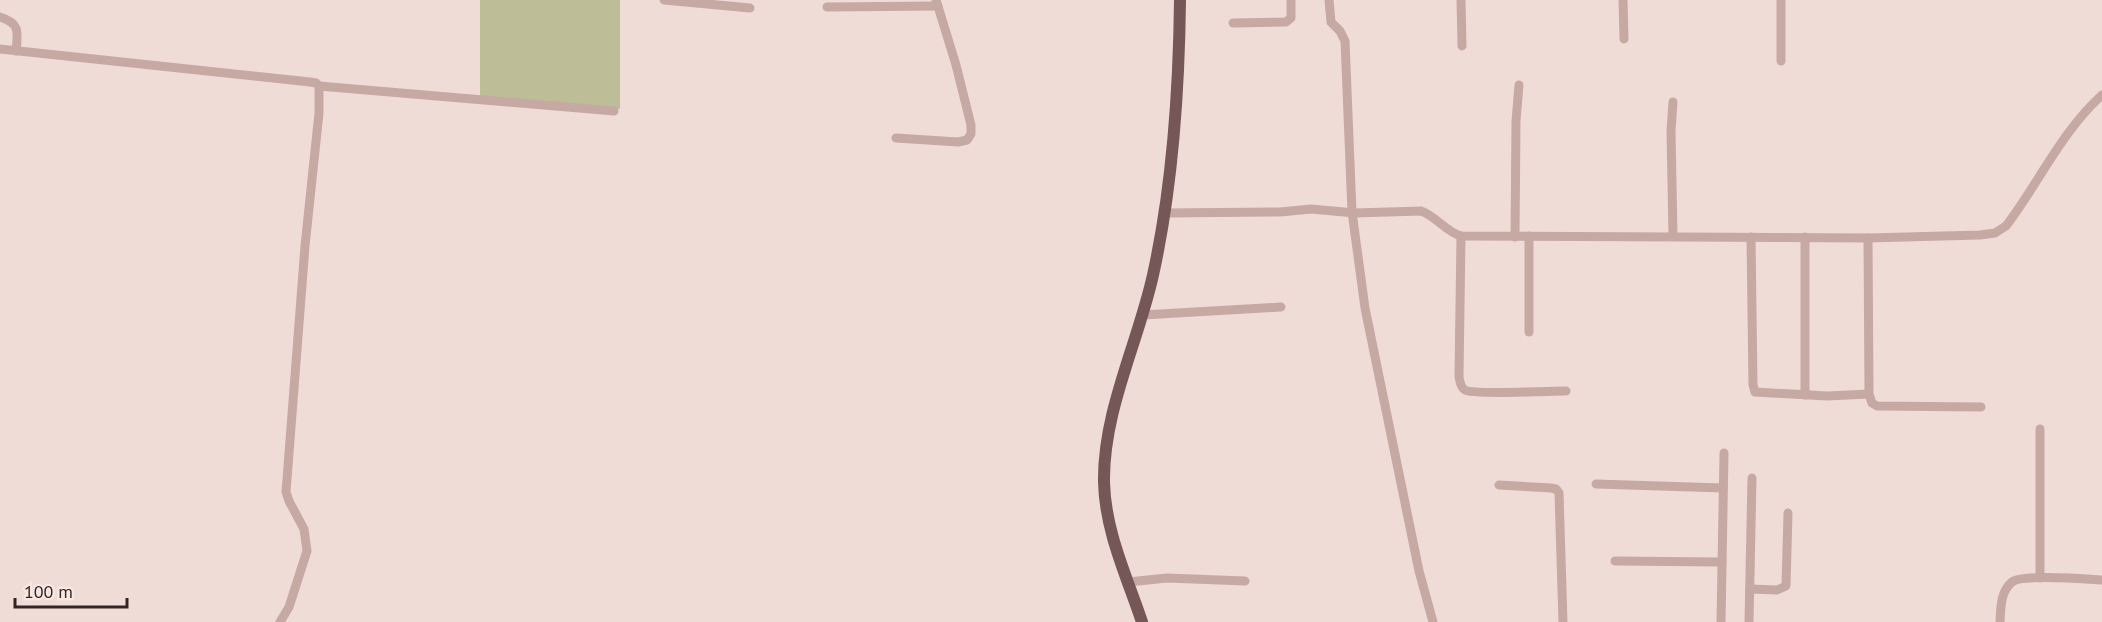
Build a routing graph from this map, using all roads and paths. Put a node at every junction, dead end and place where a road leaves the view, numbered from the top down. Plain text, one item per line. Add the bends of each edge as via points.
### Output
1 (664, 0) edge
2 (1180, 0) edge
3 (1291, 0) edge
4 (1329, 0) edge
5 (1461, 0) edge
6 (1623, 0) edge
7 (1781, 0) edge
8 (937, 3) edge
9 (827, 7) dead end
10 (750, 8) dead end
11 (0, 17) edge
12 (1233, 23) dead end
13 (1624, 39) dead end
14 (1462, 46) dead end
15 (0, 49) edge
16 (16, 51) junction
17 (1781, 61) dead end
18 (1519, 85) dead end
19 (319, 86) junction
20 (2102, 95) edge
21 (1673, 102) dead end
22 (614, 111) dead end
23 (896, 138) dead end
24 (1352, 212) junction
25 (1166, 213) junction
26 (1461, 236) junction
27 (1528, 236) junction
28 (1673, 236) junction
29 (1515, 237) junction
30 (1751, 237) junction
31 (1805, 237) junction
32 (1868, 238) junction
33 (1281, 308) dead end
34 (1143, 315) junction
35 (1529, 332) dead end
36 (1566, 391) dead end
37 (1869, 394) junction
38 (1805, 395) junction
39 (1981, 407) dead end
40 (2040, 429) dead end
41 (1724, 453) dead end
42 (1752, 478) dead end
43 (1596, 484) dead end
44 (1499, 485) dead end
45 (1723, 488) junction
46 (1788, 513) dead end
47 (1615, 561) dead end
48 (1722, 562) junction
49 (2040, 578) junction
50 (2102, 580) edge
51 (1245, 581) dead end
52 (1128, 582) junction
53 (1750, 589) junction
54 (280, 622) edge
55 (1142, 622) edge
56 (1433, 622) edge
57 (1563, 622) edge
58 (1721, 622) edge
59 (1749, 622) edge
60 (2000, 622) edge

1 - 10 street
2 - 25 main road
3 - 12 street via 1291,18 1286,22
4 - 24 street via 1331,22 1345,41
5 - 14 street
6 - 13 street
7 - 17 street
8 - 9 street
8 - 23 street via 971,135 958,142
11 - 16 street via 16,28
15 - 16 street
16 - 19 street via 287,79
18 - 29 street
19 - 22 street
19 - 54 street via 286,492 304,529 307,551 289,607
20 - 32 street via 2000,231
21 - 28 street
24 - 25 street via 1311,208
24 - 26 street via 1424,212
24 - 56 street via 1365,308
25 - 34 main road
26 - 29 street
26 - 36 street via 1463,389
27 - 28 street
27 - 29 street
27 - 35 street
28 - 30 street
30 - 31 street
30 - 38 street via 1753,388 1758,393
31 - 32 street
31 - 38 street
32 - 37 street
33 - 34 street
34 - 52 main road via 1117,399 1104,465 1106,508
37 - 38 street
37 - 39 street via 1872,404 1877,406
40 - 49 street
41 - 45 street
42 - 53 street
43 - 45 street
44 - 57 street via 1551,488 1559,494
45 - 48 street
46 - 53 street via 1786,586 1777,590
47 - 48 street
48 - 58 street
49 - 50 street
49 - 60 street via 2012,582 2002,598
51 - 52 street via 1167,578
52 - 55 main road
53 - 59 street

